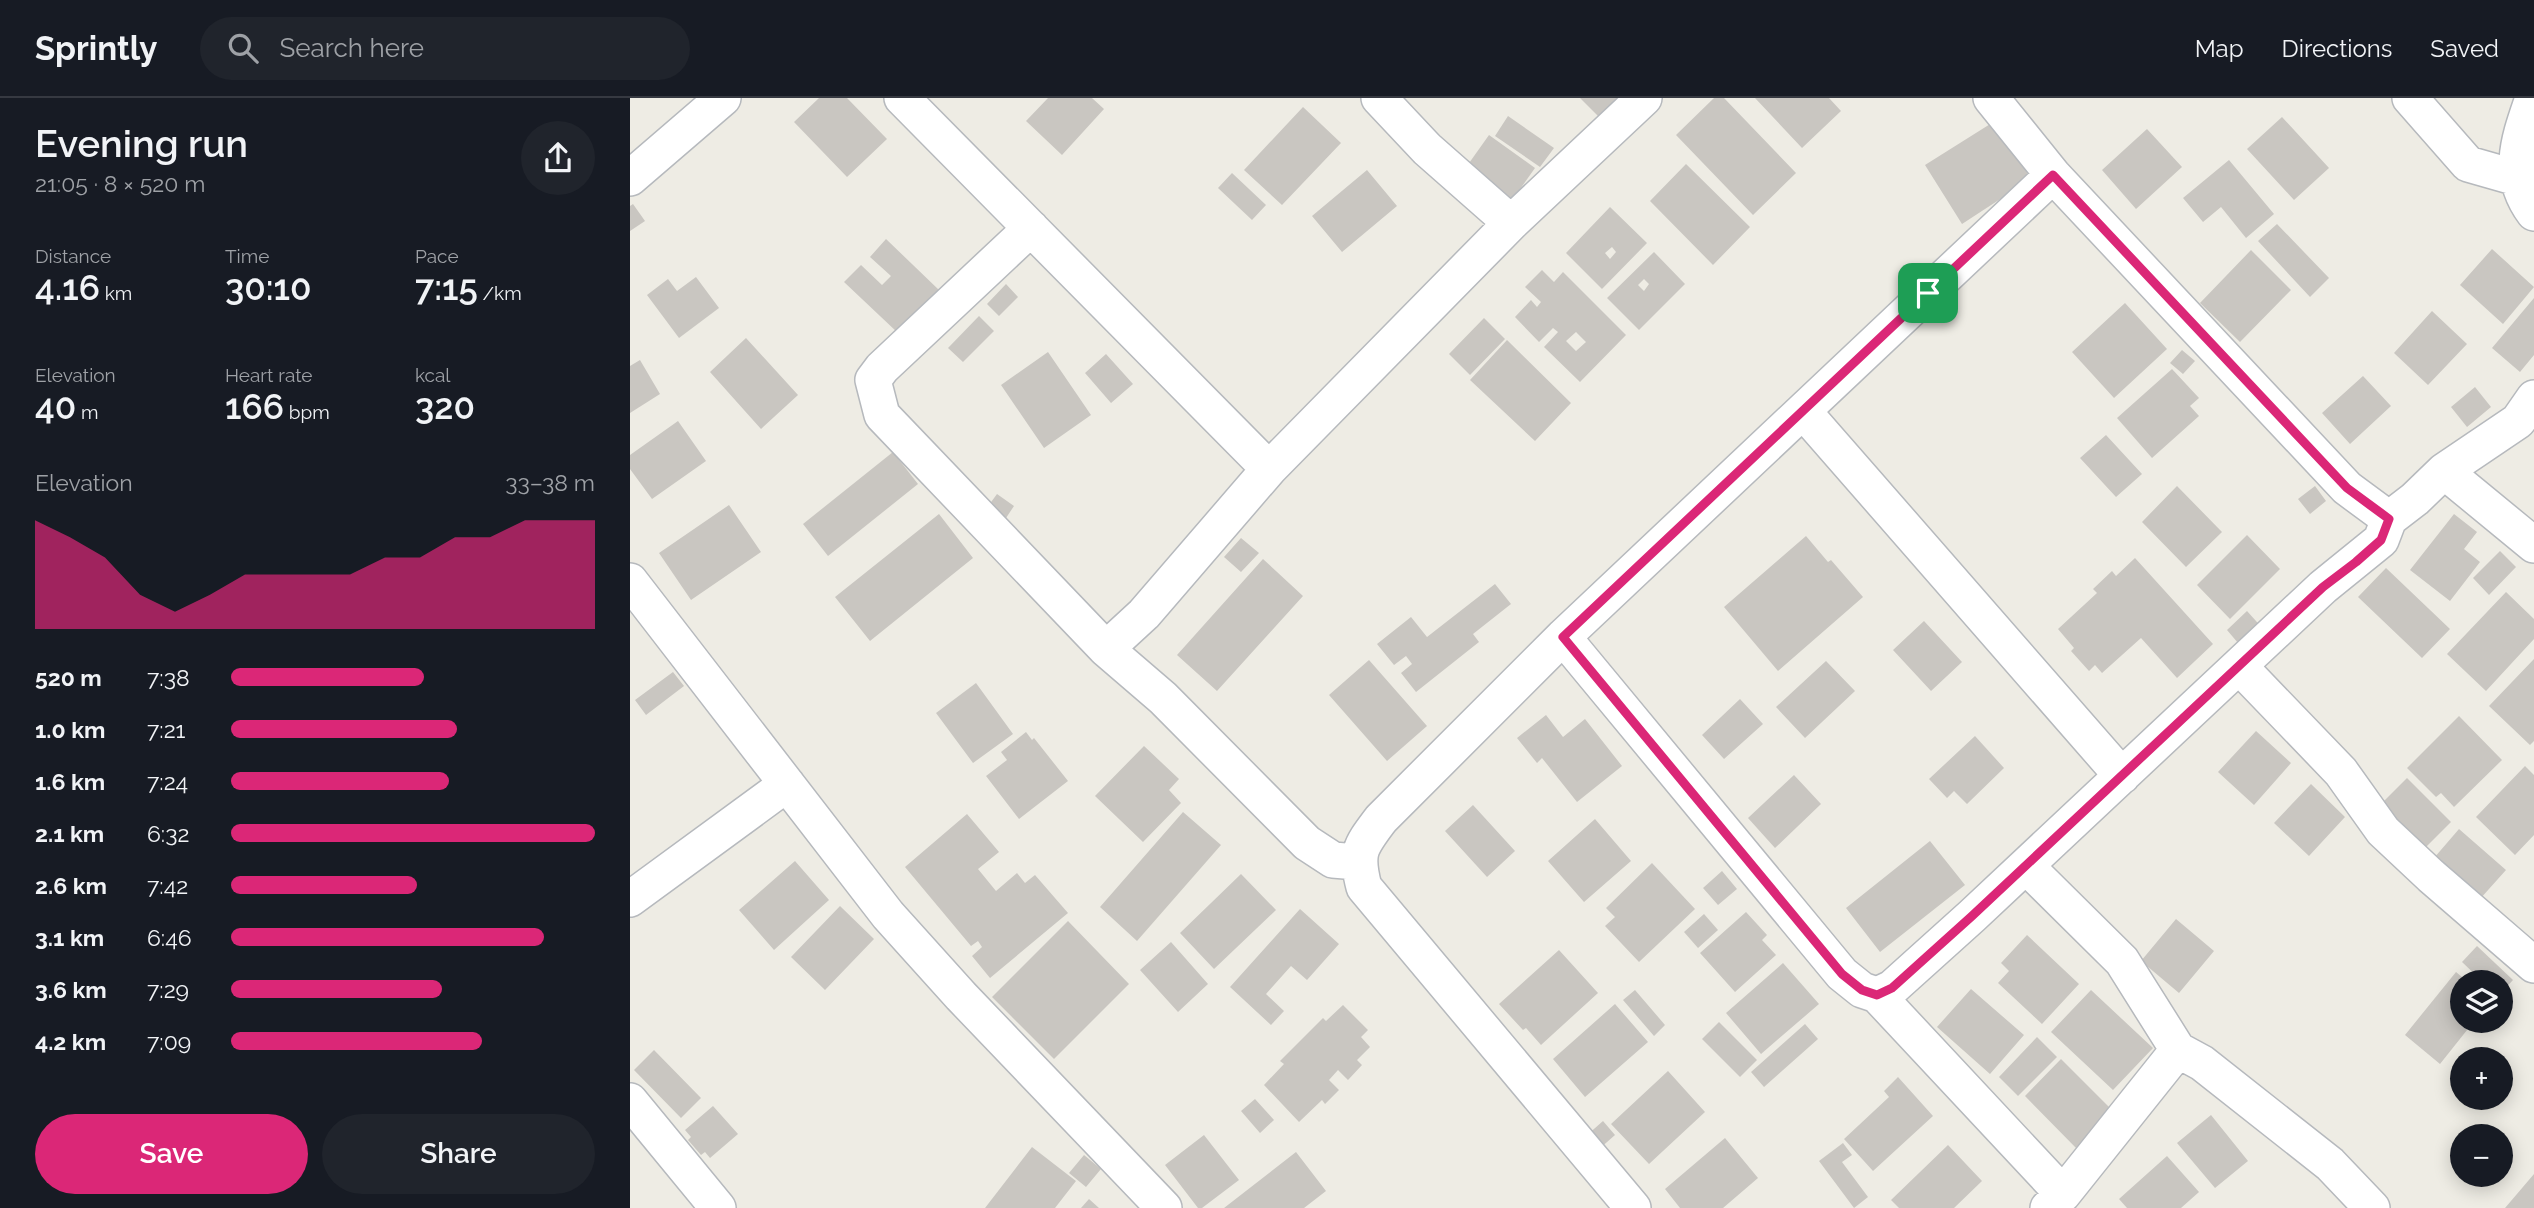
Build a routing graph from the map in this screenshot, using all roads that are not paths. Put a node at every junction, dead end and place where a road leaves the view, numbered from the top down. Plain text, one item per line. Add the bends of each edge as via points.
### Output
1 (723, 98) edge
2 (902, 98) edge
3 (1379, 98) edge
4 (1644, 98) edge
5 (1991, 98) edge
6 (2410, 98) edge
7 (2533, 98) edge
8 (2053, 175) junction
9 (630, 178) edge
10 (2517, 178) junction
11 (2534, 213) edge
12 (1511, 223) junction
13 (1031, 228) junction
14 (2534, 398) edge
15 (1802, 411) junction
16 (1269, 469) junction
17 (2444, 471) junction
18 (2389, 519) junction
19 (2534, 545) edge
20 (630, 581) edge
21 (1563, 637) junction
22 (1106, 649) junction
23 (2239, 666) junction
24 (2122, 776) junction
25 (787, 784) junction
26 (1357, 862) junction
27 (2026, 866) junction
28 (630, 899) edge
29 (2534, 965) edge
30 (1877, 995) junction
31 (2178, 1050) junction
32 (630, 1101) edge
33 (2056, 1201) edge
34 (718, 1208) edge
35 (1164, 1208) edge
36 (1633, 1208) edge
37 (2372, 1208) edge

1 - 9 street
2 - 13 street
3 - 12 street via 1427,149
4 - 12 street
5 - 8 street
6 - 10 street via 2468,164
7 - 10 street via 2517,145
8 - 15 street
8 - 18 street via 2347,488
10 - 11 street
12 - 16 street
13 - 16 street
13 - 22 street via 873,380 882,415
14 - 17 street via 2518,421
15 - 21 street
15 - 24 street
16 - 22 street via 1144,614
17 - 18 street
17 - 19 street
18 - 23 street via 2381,540
20 - 25 street
21 - 26 street via 1381,818 1363,843
21 - 30 street via 1842,974
22 - 26 street via 1163,698 1307,843 1333,860
23 - 24 street
23 - 29 street via 2341,772 2384,831
24 - 27 street
25 - 28 street
25 - 35 street via 887,915
26 - 36 street via 1364,887
27 - 30 street via 1892,988
27 - 31 street via 2122,961
30 - 33 street
31 - 33 street
31 - 37 street via 2202,1063 2330,1164
32 - 34 street

